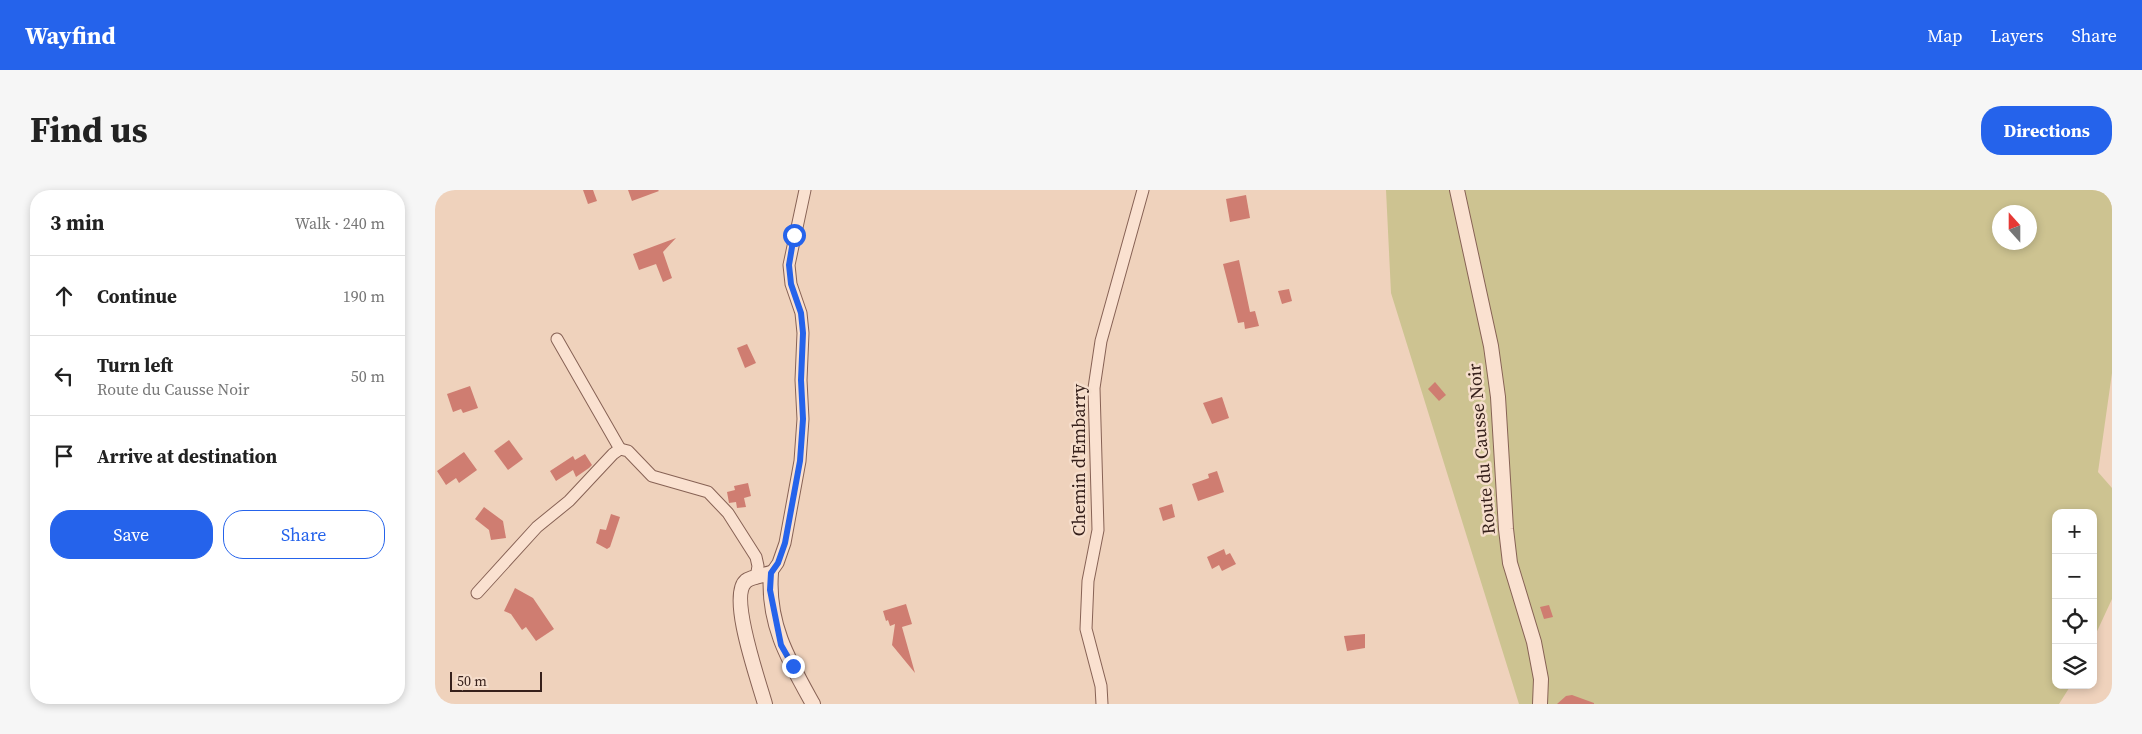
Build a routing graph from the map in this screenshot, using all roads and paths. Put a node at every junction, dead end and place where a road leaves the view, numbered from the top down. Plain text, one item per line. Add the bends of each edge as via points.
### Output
1 (805, 190) edge
2 (1143, 190) edge
3 (1457, 190) edge
4 (557, 340) dead end
5 (619, 449) junction
6 (771, 573) junction
7 (756, 578) junction
8 (477, 593) dead end
9 (765, 704) edge
10 (813, 704) edge
11 (1102, 704) edge
12 (1541, 704) edge

1 - 6 street via 789,265 803,333 800,461 785,543
2 - 11 street, Chemin d'Embarry via 1101,341 1094,388 1098,530 1087,581 1086,629 1101,686
3 - 12 street, Route du Causse Noir via 1491,346 1498,397 1510,563 1534,642 1541,679
4 - 5 street
5 - 7 street via 628,451 653,476 708,492 718,500 756,556
5 - 8 street via 569,501 537,527
6 - 7 street
6 - 10 street via 770,590 781,645
7 - 9 street via 747,580 742,586 740,608

